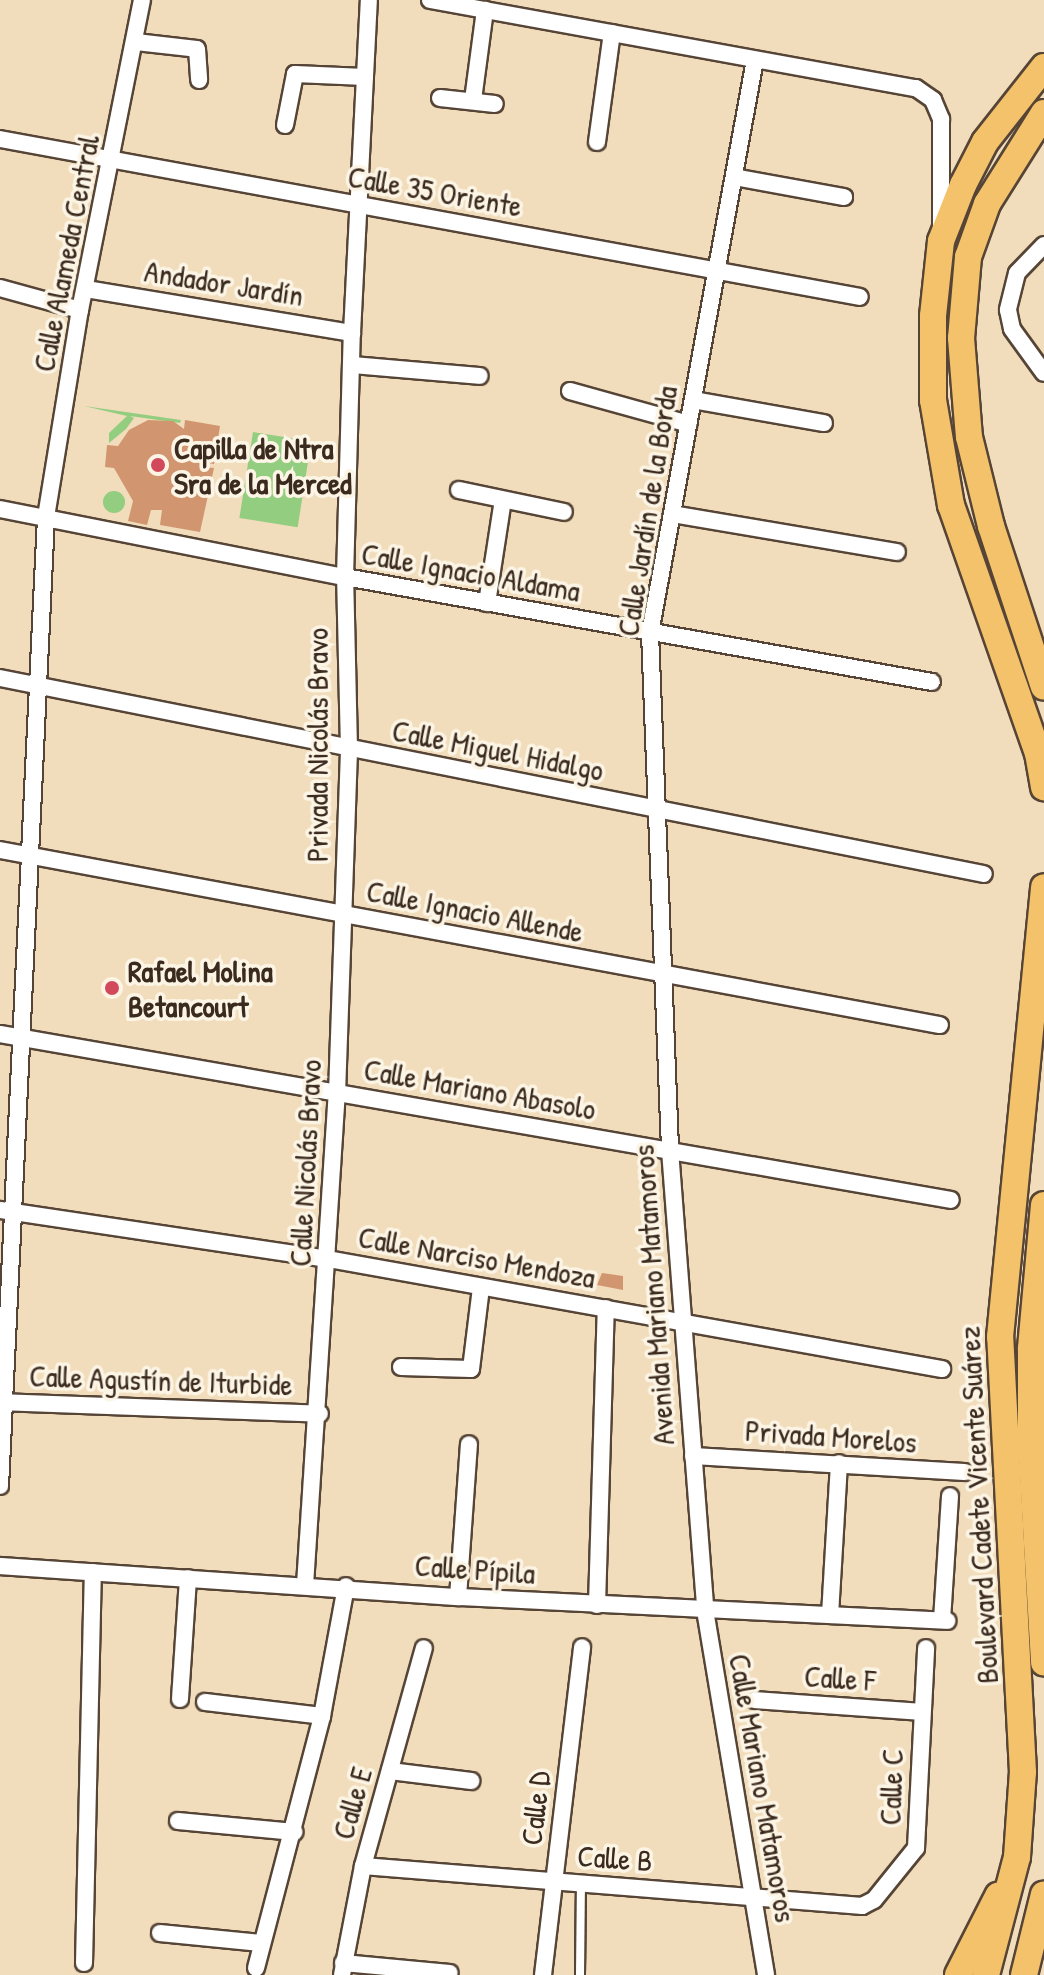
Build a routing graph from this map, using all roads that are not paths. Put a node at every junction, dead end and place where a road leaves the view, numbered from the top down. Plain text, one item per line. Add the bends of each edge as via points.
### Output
1 (142, 0) edge
2 (369, 0) edge
3 (430, 0) edge
4 (485, 10) junction
5 (612, 33) junction
6 (136, 42) junction
7 (755, 60) junction
8 (1044, 67) edge
9 (365, 77) junction
10 (199, 80) dead end
11 (440, 98) dead end
12 (473, 100) junction
13 (495, 104) dead end
14 (1044, 113) edge
15 (285, 125) dead end
16 (0, 139) edge
17 (597, 142) dead end
18 (113, 160) junction
19 (734, 177) junction
20 (844, 197) dead end
21 (361, 206) junction
22 (941, 241) junction
23 (1044, 245) edge
24 (717, 271) junction
25 (0, 288) edge
26 (86, 289) junction
27 (860, 297) dead end
28 (80, 310) junction
29 (352, 333) junction
30 (352, 365) junction
31 (1044, 373) edge
32 (480, 376) dead end
33 (570, 391) dead end
34 (693, 400) junction
35 (824, 423) dead end
36 (689, 424) junction
37 (459, 490) dead end
38 (503, 500) junction
39 (0, 509) edge
40 (564, 512) dead end
41 (672, 514) junction
42 (46, 517) junction
43 (897, 552) dead end
44 (345, 577) junction
45 (487, 603) junction
46 (650, 633) junction
47 (0, 678) edge
48 (932, 682) dead end
49 (36, 686) junction
50 (1044, 687) edge
51 (349, 749) junction
52 (1044, 787) edge
53 (659, 810) junction
54 (0, 850) edge
55 (32, 855) junction
56 (984, 874) dead end
57 (1044, 887) edge
58 (343, 914) junction
59 (662, 976) junction
60 (940, 1025) dead end
61 (0, 1034) edge
62 (23, 1039) junction
63 (337, 1094) junction
64 (670, 1150) junction
65 (951, 1200) dead end
66 (1044, 1205) edge
67 (7, 1211) edge
68 (328, 1259) junction
69 (481, 1288) junction
70 (606, 1308) junction
71 (687, 1321) junction
72 (401, 1367) dead end
73 (942, 1369) dead end
74 (3, 1402) edge
75 (320, 1414) junction
76 (469, 1444) dead end
77 (693, 1456) junction
78 (839, 1463) junction
79 (965, 1472) dead end
80 (0, 1486) edge
81 (950, 1496) dead end
82 (0, 1566) edge
83 (93, 1572) junction
84 (188, 1578) junction
85 (305, 1585) junction
86 (346, 1586) junction
87 (458, 1597) junction
88 (597, 1605) junction
89 (705, 1610) junction
90 (830, 1615) junction
91 (582, 1647) dead end
92 (424, 1648) dead end
93 (926, 1648) dead end
94 (1044, 1663) edge
95 (180, 1699) dead end
96 (755, 1700) dead end
97 (205, 1702) dead end
98 (922, 1712) junction
99 (322, 1716) junction
100 (390, 1771) junction
101 (471, 1781) dead end
102 (178, 1821) dead end
103 (294, 1832) junction
104 (1017, 1857) junction
105 (363, 1866) junction
106 (555, 1881) junction
107 (581, 1883) junction
108 (1044, 1894) edge
109 (753, 1896) junction
110 (862, 1906) joint
111 (160, 1933) dead end
112 (261, 1943) junction
113 (84, 1963) dead end
114 (256, 1968) dead end
115 (342, 1969) edge
116 (450, 1973) edge
117 (543, 1975) edge
118 (580, 1975) edge
119 (766, 1975) edge
120 (958, 1975) edge
121 (986, 1975) edge
122 (1024, 1975) edge

1 - 6 street, Calle Alameda Central
2 - 9 street, Privada Nicolás Bravo
3 - 4 street
4 - 5 street
4 - 12 street
5 - 7 street
5 - 17 street
6 - 10 street via 197,49
6 - 18 street, Calle Alameda Central
7 - 19 street, Calle Jardín de la Borda
7 - 22 street via 925,92 941,119
8 - 22 main road via 985,142
9 - 15 street via 295,74
9 - 21 street, Privada Nicolás Bravo
11 - 12 street
12 - 13 street
14 - 50 main road via 987,204 968,257 961,338 969,437 991,526
16 - 18 street, Calle 35 Oriente
18 - 21 street, Calle 35 Oriente
18 - 26 street, Calle Alameda Central
19 - 20 street
19 - 24 street, Calle Jardín de la Borda
21 - 24 street, Calle 35 Oriente
21 - 29 street, Privada Nicolás Bravo
22 - 52 main road via 933,316 933,400 951,505 1038,753
23 - 31 street via 1017,273 1008,310 1012,329
24 - 27 street, Calle 35 Oriente
24 - 34 street, Calle Jardín de la Borda
25 - 28 street
26 - 28 street, Calle Alameda Central
26 - 29 street, Andador Jardín
28 - 42 street, Calle Alameda Central
29 - 30 street, Privada Nicolás Bravo
30 - 32 street
30 - 44 street, Privada Nicolás Bravo
33 - 36 street
34 - 35 street
34 - 36 street, Calle Jardín de la Borda
36 - 41 street, Calle Jardín de la Borda
37 - 38 street
38 - 40 street
38 - 45 street
39 - 42 street, Calle Ignacio Aldama
41 - 43 street
41 - 46 street, Calle Jardín de la Borda
42 - 44 street, Calle Ignacio Aldama
42 - 49 street, Calle Alameda Central
44 - 45 street, Calle Ignacio Aldama
44 - 51 street, Privada Nicolás Bravo
45 - 46 street, Calle Ignacio Aldama
46 - 48 street, Calle Ignacio Aldama
46 - 53 street, Calle Jardín de la Borda
47 - 49 street, Calle Miguel Hidalgo
49 - 51 street, Calle Miguel Hidalgo
49 - 55 street, Calle Alameda Central
51 - 53 street, Calle Miguel Hidalgo
51 - 58 street, Privada Nicolás Bravo
53 - 56 street, Calle Miguel Hidalgo
53 - 59 street, Calle Jardín de la Borda
54 - 55 street, Calle Ignacio Allende
55 - 58 street, Calle Ignacio Allende
55 - 62 street, Calle Alameda Central
57 - 104 main road, Boulevard Cadete Vicente Suárez via 1000,1337 1023,1772
58 - 59 street, Calle Ignacio Allende
58 - 63 street, Calle Nicolás Bravo
59 - 60 street, Calle Ignacio Allende
59 - 64 street, Avenida Mariano Matamoros
61 - 62 street, Calle Mariano Abasolo
62 - 63 street, Calle Mariano Abasolo
62 - 67 street, Calle Alameda Central
63 - 64 street, Calle Mariano Abasolo
63 - 68 street, Calle Nicolás Bravo
64 - 65 street, Calle Mariano Abasolo
64 - 71 street, Avenida Mariano Matamoros
66 - 94 main road, Boulevard Cadete Vicente Suárez via 1031,1349 1031,1442
67 - 68 street, Calle Narciso Mendoza
67 - 74 street, Calle Alameda Central
68 - 69 street, Calle Narciso Mendoza
68 - 75 street, Calle Nicolás Bravo
69 - 70 street, Calle Narciso Mendoza
69 - 72 street via 471,1369
70 - 71 street, Calle Narciso Mendoza
70 - 88 street
71 - 73 street, Calle Narciso Mendoza
71 - 77 street, Avenida Mariano Matamoros
74 - 75 street, Calle Agustín de Iturbide
74 - 80 street, Calle Alameda Central
75 - 85 street
76 - 87 street
77 - 78 street, Privada Morelos
77 - 89 street, Avenida Mariano Matamoros
78 - 79 street, Privada Morelos
78 - 90 street
81 - 90 street, Calle Pípila via 945,1621
82 - 83 street, Calle Pípila
83 - 84 street, Calle Pípila
83 - 113 street
84 - 85 street, Calle Pípila
84 - 95 street
85 - 86 street, Calle Pípila
86 - 87 street, Calle Pípila
86 - 99 street
87 - 88 street, Calle Pípila
88 - 89 street, Calle Pípila
89 - 90 street, Calle Pípila
89 - 109 street, Calle Mariano Matamoros
91 - 106 street, Calle D
92 - 100 street, Calle E
93 - 98 street, Calle C
96 - 98 street, Calle F
97 - 99 street
98 - 110 street, Calle C via 916,1848 874,1900
99 - 103 street
100 - 101 street
100 - 105 street, Calle E
102 - 103 street
103 - 112 street
104 - 120 main road
104 - 121 main road, Boulevard Cadete Vicente Suárez
105 - 106 street, Calle B
105 - 115 street, Calle E
106 - 107 street, Calle B
106 - 117 street, Calle D
107 - 109 street, Calle B
107 - 118 lane
108 - 122 main road
109 - 110 street, Calle B
109 - 119 street, Calle Mariano Matamoros
111 - 112 street
112 - 114 street
115 - 116 street

